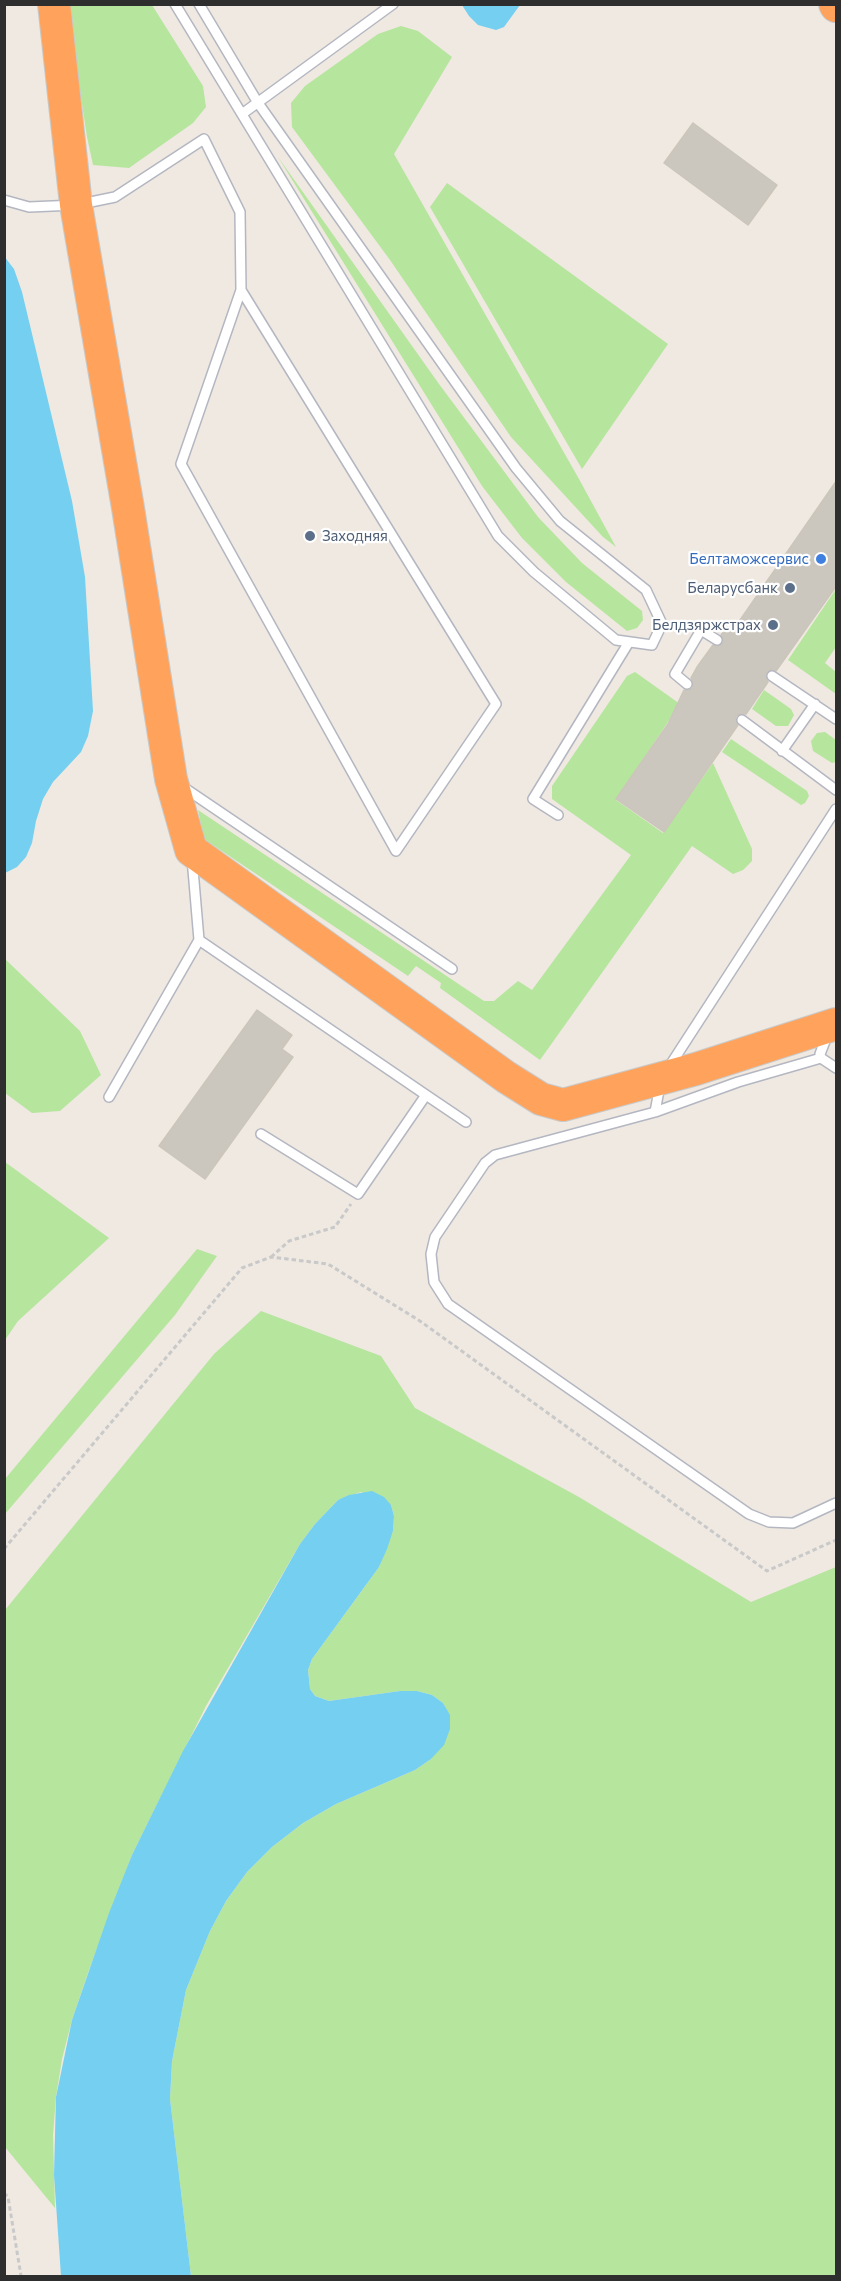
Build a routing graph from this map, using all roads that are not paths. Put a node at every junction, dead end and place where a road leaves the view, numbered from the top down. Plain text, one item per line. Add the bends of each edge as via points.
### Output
1 (54, 4) edge
2 (175, 4) edge
3 (200, 4) edge
4 (393, 4) edge
5 (258, 103) junction
6 (242, 114) junction
7 (4, 200) edge
8 (76, 206) junction
9 (241, 290) junction
10 (717, 640) dead end
11 (629, 642) junction
12 (772, 676) dead end
13 (687, 684) dead end
14 (815, 704) junction
15 (837, 718) edge
16 (742, 720) dead end
17 (782, 751) junction
18 (171, 779) junction
19 (837, 790) edge
20 (837, 809) edge
21 (558, 816) dead end
22 (191, 850) junction
23 (199, 940) junction
24 (452, 969) dead end
25 (837, 1026) edge
26 (821, 1058) junction
27 (837, 1068) edge
28 (661, 1078) junction
29 (426, 1095) junction
30 (109, 1097) dead end
31 (655, 1112) junction
32 (466, 1122) dead end
33 (261, 1134) dead end
34 (837, 1503) edge

1 - 8 highway
2 - 6 lane
3 - 5 lane
4 - 5 lane
5 - 6 lane
5 - 11 lane via 516,468 560,521 646,590 662,624 652,645
6 - 11 lane via 498,536 534,572 616,640
7 - 8 lane via 29,207
8 - 9 lane via 115,197 204,139 240,212
8 - 18 highway
9 - 9 lane via 496,704 396,851 181,464
10 - 13 lane via 701,630 675,674
11 - 21 lane via 533,799
12 - 14 lane
14 - 15 lane
14 - 17 lane
16 - 17 lane
17 - 19 lane
18 - 22 highway
18 - 24 lane
20 - 28 lane
22 - 23 lane
22 - 28 highway via 541,1099 564,1105
23 - 29 lane
23 - 30 lane
25 - 26 lane via 822,1046
25 - 28 highway
26 - 27 lane
26 - 31 lane
28 - 31 lane
29 - 32 lane
29 - 33 lane via 358,1194
31 - 34 lane via 495,1155 485,1163 435,1237 431,1254 435,1282 448,1304 749,1515 769,1522 793,1523

